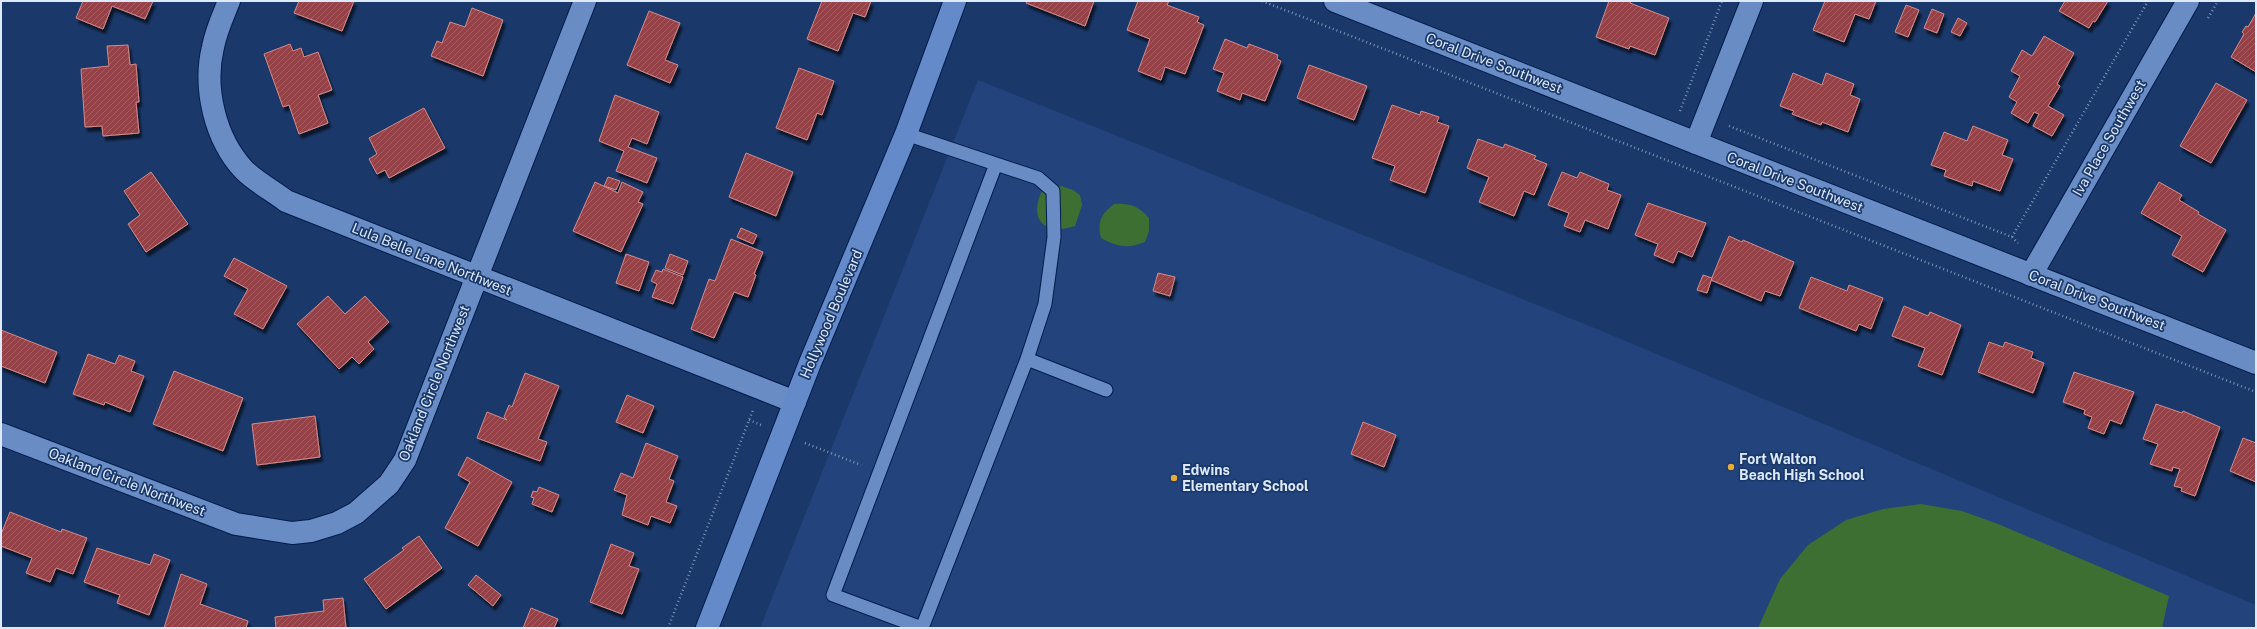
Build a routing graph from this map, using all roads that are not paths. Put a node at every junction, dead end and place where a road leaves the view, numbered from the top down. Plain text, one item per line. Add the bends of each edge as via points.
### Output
1 (229, 1) edge
2 (585, 1) edge
3 (955, 1) edge
4 (1335, 1) edge
5 (1752, 1) edge
6 (2188, 1) edge
7 (1358, 5) edge
8 (906, 134) junction
9 (1696, 143) junction
10 (996, 164) junction
11 (2031, 275) junction
12 (477, 277) junction
13 (1027, 359) junction
14 (2256, 363) edge
15 (1106, 390) dead end
16 (795, 402) junction
17 (1, 434) edge
18 (707, 628) edge

1 - 12 street, Lula Belle Lane Northwest via 213,48 209,76 211,99 216,121 228,147 244,170 286,201
2 - 12 street, Oakland Circle Northwest
3 - 8 street, Hollywood Boulevard
4 - 7 street, Coral Drive Southwest
5 - 9 street
6 - 11 street, Iva Place Southwest
7 - 9 street, Coral Drive Southwest
8 - 10 lane
8 - 16 street, Hollywood Boulevard
9 - 11 street, Coral Drive Southwest
10 - 13 lane via 1038,178 1053,191 1054,237 1044,304
10 - 13 lane via 833,595 922,628
11 - 14 street, Coral Drive Southwest
12 - 16 street, Lula Belle Lane Northwest
12 - 17 street, Oakland Circle Northwest via 405,460 389,484 375,498 356,513 336,523 311,531 292,533 236,524
13 - 15 lane
16 - 18 street, Hollywood Boulevard

